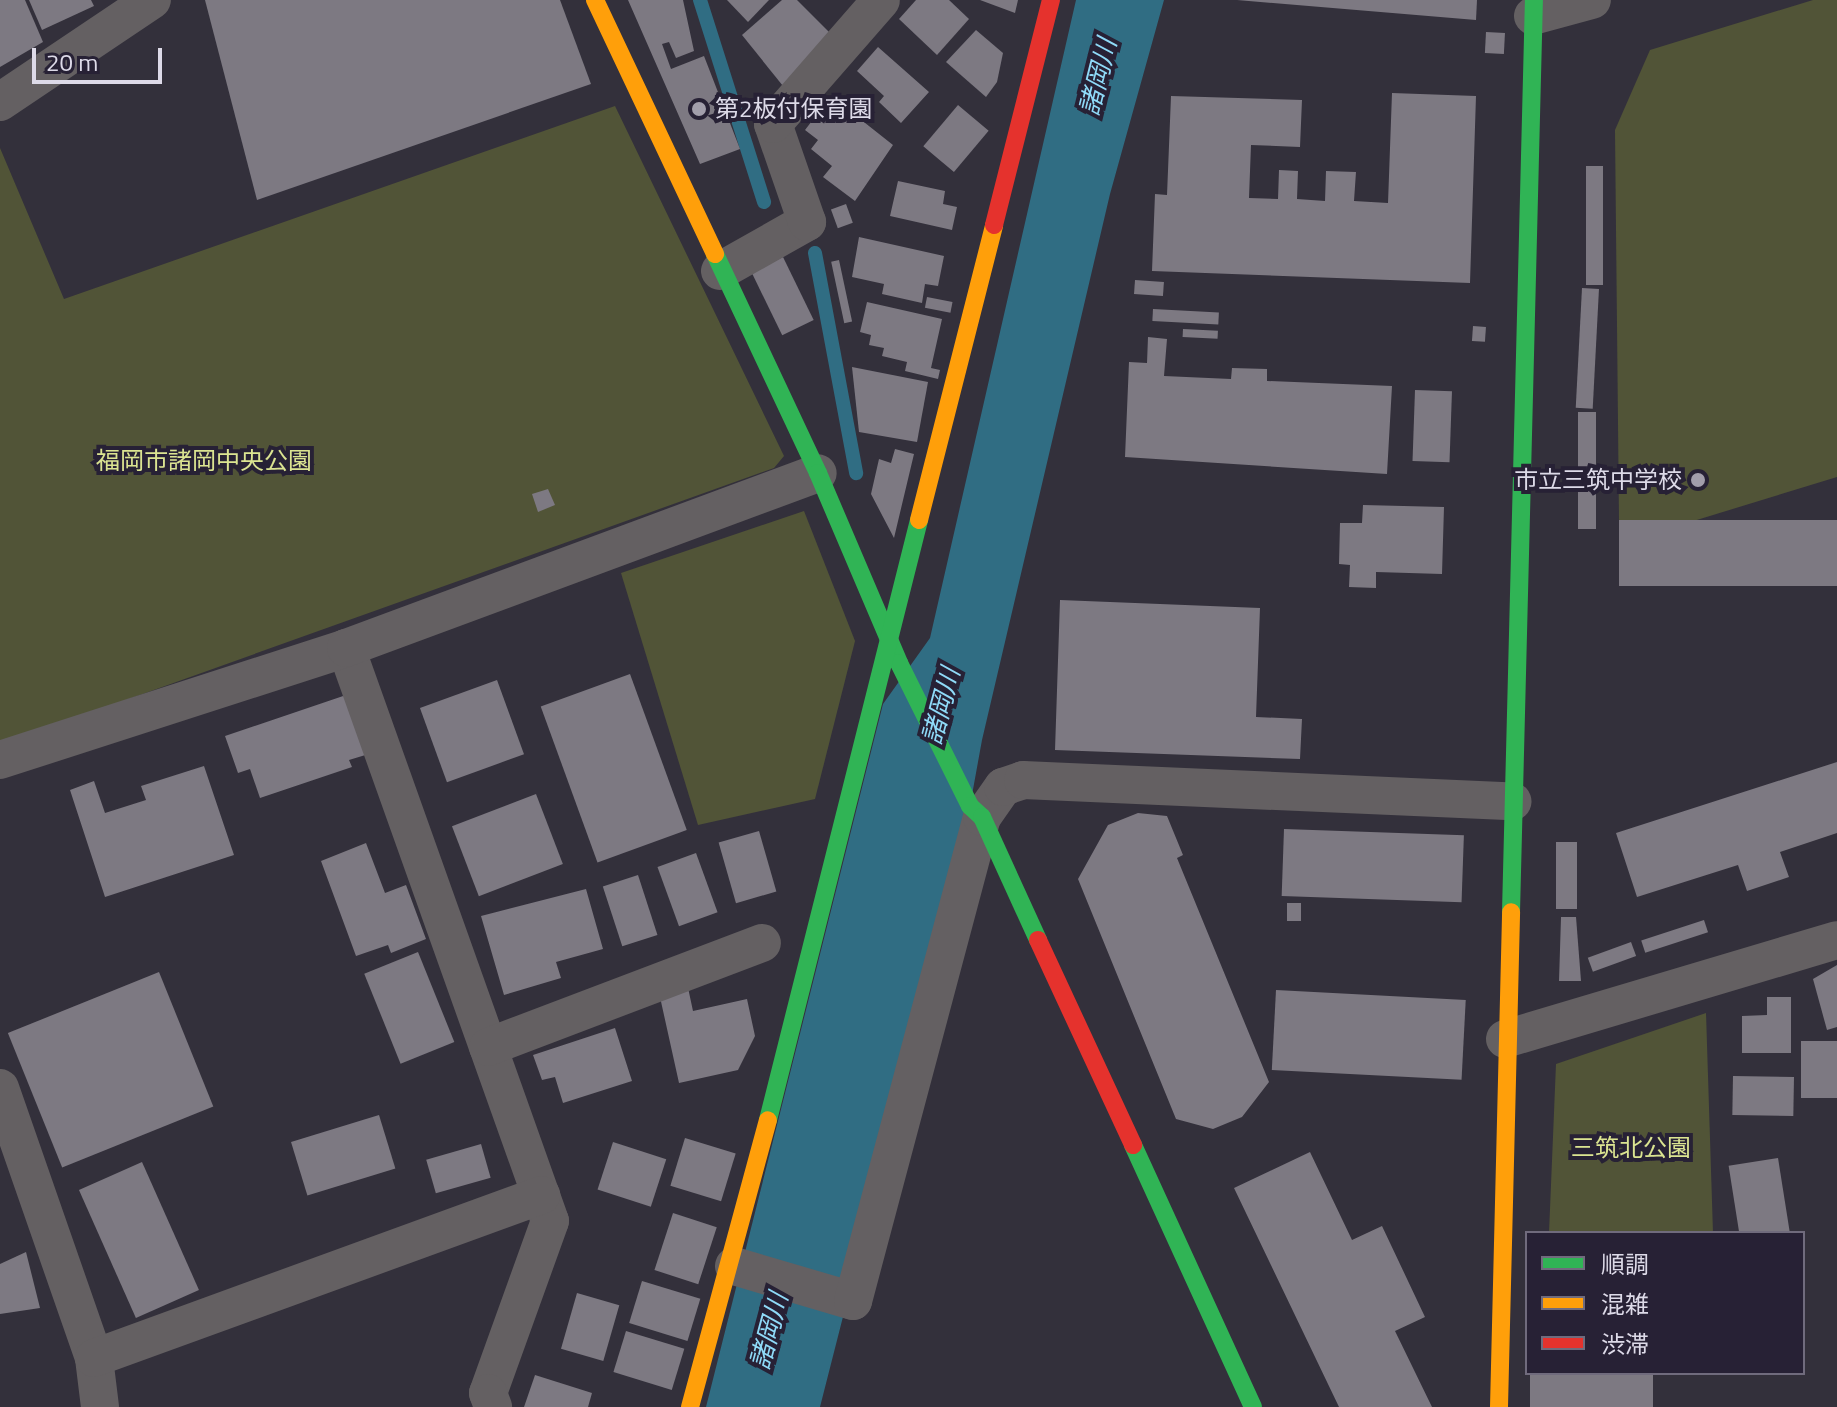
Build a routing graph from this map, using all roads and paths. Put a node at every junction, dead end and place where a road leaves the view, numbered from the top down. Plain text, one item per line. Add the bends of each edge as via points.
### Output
1 (152, 0) edge
2 (595, 0) edge
3 (881, 0) edge
4 (1051, 0) edge
5 (1592, 0) edge
6 (1534, 8) edge
7 (0, 102) edge
8 (720, 271) junction
9 (818, 473) junction
10 (889, 641) junction
11 (346, 648) junction
12 (0, 760) edge
13 (1513, 801) junction
14 (976, 812) junction
15 (1837, 940) edge
16 (762, 943) dead end
17 (1505, 1039) junction
18 (488, 1047) junction
19 (0, 1088) edge
20 (541, 1195) junction
21 (734, 1266) dead end
22 (94, 1358) junction
23 (100, 1407) edge
24 (493, 1407) edge
25 (690, 1407) edge
26 (1253, 1407) edge
27 (1499, 1407) edge

1 - 7 street
2 - 8 street
3 - 8 street via 773,124 807,222
4 - 10 street
5 - 6 street
6 - 13 street
8 - 9 street
9 - 10 street
9 - 11 street
10 - 14 street
10 - 25 street
11 - 12 street
11 - 18 street
13 - 14 street via 1023,780 1003,787
13 - 17 street
14 - 21 street via 853,1301
14 - 26 street
15 - 17 street
16 - 18 street
17 - 27 street
18 - 20 street
19 - 22 street
20 - 22 street
20 - 24 street via 550,1221 488,1393
22 - 23 street

